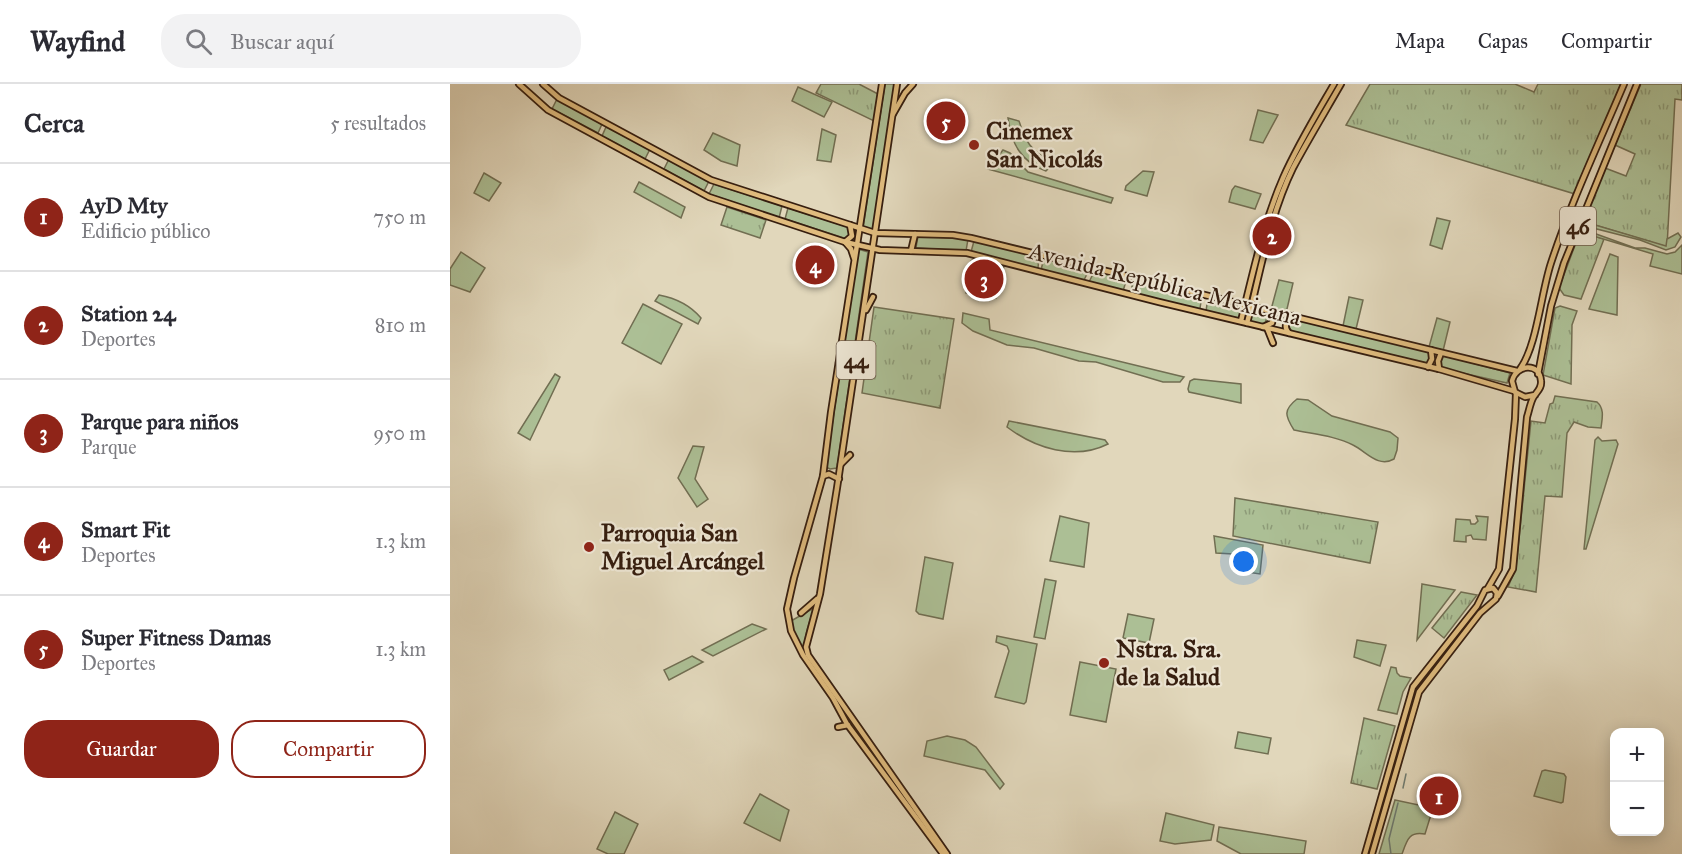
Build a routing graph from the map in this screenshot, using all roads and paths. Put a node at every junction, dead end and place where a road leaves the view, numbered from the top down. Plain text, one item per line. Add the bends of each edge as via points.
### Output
1 (519, 84) edge
2 (543, 84) edge
3 (882, 84) edge
4 (897, 84) edge
5 (913, 84) edge
6 (1334, 84) edge
7 (1341, 84) edge
8 (1624, 84) edge
9 (1637, 84) edge
10 (892, 116) junction
11 (1293, 158) junction
12 (1589, 167) junction
13 (1293, 169) junction
14 (1595, 174) junction
15 (1581, 183) junction
16 (1593, 188) junction
17 (850, 225) junction
18 (859, 228) junction
19 (875, 233) junction
20 (915, 234) junction
21 (845, 242) junction
22 (857, 245) junction
23 (872, 248) junction
24 (911, 251) junction
25 (854, 260) junction
26 (873, 297) dead end
27 (1245, 304) junction
28 (1252, 306) junction
29 (1272, 311) junction
30 (863, 315) junction
31 (1293, 316) junction
32 (1241, 321) junction
33 (1248, 323) junction
34 (1265, 327) junction
35 (1535, 328) junction
36 (1289, 333) junction
37 (1273, 343) dead end
38 (1543, 345) junction
39 (1431, 350) junction
40 (1441, 353) junction
41 (839, 363) junction
42 (1428, 367) junction
43 (1499, 367) junction
44 (1439, 369) junction
45 (1518, 370) junction
46 (854, 373) junction
47 (1538, 374) junction
48 (1495, 384) junction
49 (1505, 387) junction
50 (1515, 392) junction
51 (1535, 395) junction
52 (1516, 405) junction
53 (1515, 419) junction
54 (1527, 420) junction
55 (850, 455) dead end
56 (841, 464) junction
57 (824, 468) junction
58 (840, 471) junction
59 (823, 476) junction
60 (839, 479) junction
61 (823, 580) junction
62 (1488, 588) junction
63 (1484, 595) junction
64 (1497, 596) junction
65 (1492, 602) junction
66 (801, 613) dead end
67 (811, 662) junction
68 (1421, 670) dead end
69 (1415, 685) junction
70 (848, 712) junction
71 (848, 724) junction
72 (838, 728) dead end
73 (867, 739) junction
74 (877, 762) junction
75 (890, 772) junction
76 (1380, 785) dead end
77 (1378, 804) junction
78 (943, 854) edge
79 (948, 854) edge
80 (1365, 854) edge
81 (1372, 854) edge

1 - 21 main road, Avenida República Mexicana via 548,110 709,197
2 - 17 main road, Avenida República Mexicana via 559,98 711,180
3 - 18 main road, 44
4 - 10 main road, 44
5 - 10 main road
6 - 11 main road
7 - 13 main road
8 - 12 main road, 46
9 - 14 main road, 46
10 - 19 main road, 44
11 - 13 main road
11 - 27 main road via 1262,236
12 - 14 main road
12 - 15 main road, 46
13 - 28 main road via 1270,229
14 - 16 main road, 46
15 - 16 main road via 1590,180
15 - 35 main road, 46 via 1551,263
16 - 38 main road, 46 via 1560,273
17 - 18 main road, Avenida República Mexicana
17 - 21 main road via 852,236
18 - 19 main road, Avenida República Mexicana
18 - 22 main road, 44
19 - 20 main road, Avenida República Mexicana
19 - 23 main road, 44
20 - 24 main road
20 - 27 main road, Avenida República Mexicana via 971,238
21 - 22 main road, Avenida República Mexicana
21 - 25 main road
22 - 23 main road, Avenida República Mexicana
22 - 25 main road, 44
23 - 24 main road, Avenida República Mexicana
23 - 30 main road, 44
24 - 32 main road, Avenida República Mexicana via 967,254
25 - 41 main road, 44
26 - 30 main road
27 - 28 main road, Avenida República Mexicana
27 - 32 main road
28 - 29 main road, Avenida República Mexicana
28 - 33 main road
29 - 31 main road, Avenida República Mexicana
29 - 34 main road via 1272,322
30 - 46 main road, 44
31 - 36 main road via 1287,321
31 - 39 main road, Avenida República Mexicana
32 - 33 main road, Avenida República Mexicana
33 - 34 main road, Avenida República Mexicana
34 - 36 main road, Avenida República Mexicana
34 - 37 main road
35 - 38 main road via 1535,345
35 - 45 main road, 46 via 1528,356
36 - 42 main road, Avenida República Mexicana
38 - 47 main road, 46
39 - 40 main road, Avenida República Mexicana
39 - 42 main road
40 - 43 main road, Avenida República Mexicana
40 - 44 main road
41 - 46 main road via 848,363
41 - 57 main road, 44
42 - 44 main road, Avenida República Mexicana
43 - 45 main road, Avenida República Mexicana
43 - 48 main road via 1511,374 1508,384
44 - 48 main road, Avenida República Mexicana
45 - 47 main road via 1529,368
45 - 50 main road, 46 via 1512,381
46 - 56 main road, 44
47 - 51 main road, 46 via 1541,386
48 - 49 main road, Avenida República Mexicana
49 - 50 main road, Avenida República Mexicana
49 - 52 main road
50 - 51 main road via 1524,397
50 - 52 main road, 46
51 - 54 main road, 46
52 - 53 main road, 46
53 - 54 main road via 1522,414
53 - 62 main road, 46 via 1499,569
54 - 64 main road, 46 via 1513,569
55 - 56 main road
56 - 58 main road, 44
57 - 58 main road via 829,472
57 - 59 main road, 44
58 - 60 main road, 44
59 - 60 main road via 829,474
59 - 67 main road, 44 via 788,601 790,631
60 - 61 main road, 44
61 - 66 main road via 816,601
61 - 67 main road, 44 via 806,647
62 - 63 main road, 46
62 - 64 main road via 1495,589
63 - 65 main road via 1485,600
63 - 69 main road, 46
64 - 65 main road, 46
65 - 81 main road, 46 via 1419,692
67 - 70 main road, 44
67 - 71 main road, 44
68 - 69 main road
69 - 77 main road, 46
70 - 71 main road
70 - 73 main road, 44
71 - 72 main road
71 - 73 main road
71 - 74 main road, 44
73 - 75 main road, 44
74 - 75 main road
74 - 78 main road, 44
75 - 79 main road, 44
76 - 77 main road
77 - 80 main road, 46

